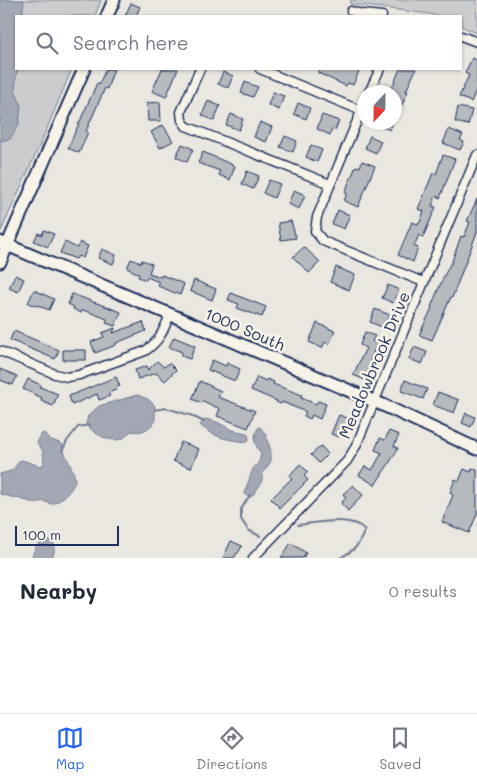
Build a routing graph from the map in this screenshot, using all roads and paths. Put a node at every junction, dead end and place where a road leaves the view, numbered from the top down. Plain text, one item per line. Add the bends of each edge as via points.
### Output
1 (114, 0) edge
2 (350, 11) dead end
3 (107, 15) edge
4 (372, 15) edge
5 (462, 36) edge
6 (477, 42) edge
7 (84, 70) edge
8 (200, 70) edge
9 (263, 70) edge
10 (380, 70) edge
11 (373, 85) edge
12 (357, 106) edge
13 (357, 122) edge
14 (477, 155) edge
15 (330, 184) junction
16 (4, 243) edge
17 (0, 262) edge
18 (423, 282) junction
19 (170, 315) junction
20 (0, 351) edge
21 (375, 402) junction
22 (477, 449) edge
23 (253, 558) edge

1 - 3 street
2 - 4 street
5 - 6 street
7 - 16 street
8 - 15 street via 181,112 186,126
9 - 12 street
10 - 11 street
13 - 15 street
14 - 18 street, Meadowbrook Drive
15 - 18 street via 316,217 316,231 323,241
16 - 17 street
16 - 19 street, 1000 South
18 - 21 street, Meadowbrook Drive
19 - 20 street via 159,338 145,351 67,377
19 - 21 street, 1000 South
21 - 22 street, 1000 South
21 - 23 street, Meadowbrook Drive via 347,461

